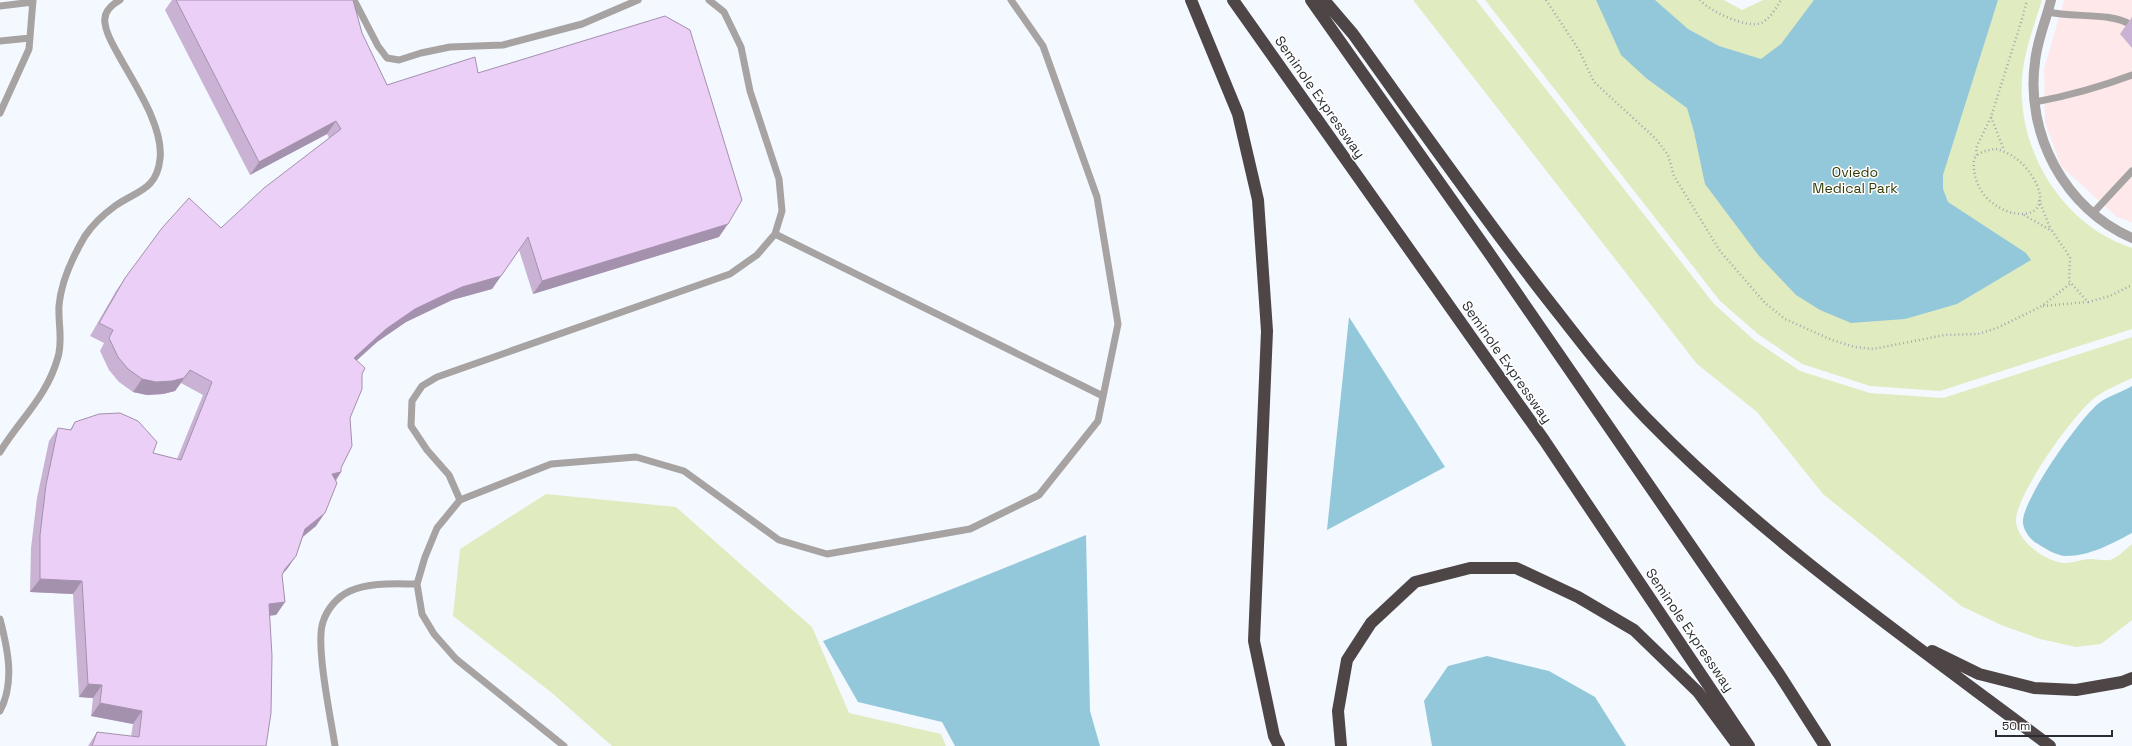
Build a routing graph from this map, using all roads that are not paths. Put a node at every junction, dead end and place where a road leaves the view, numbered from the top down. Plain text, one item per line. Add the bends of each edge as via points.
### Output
1 (120, 0) edge
2 (354, 0) edge
3 (638, 0) edge
4 (709, 0) edge
5 (1011, 0) edge
6 (1191, 0) edge
7 (1233, 0) edge
8 (1311, 0) edge
9 (1324, 0) edge
10 (2051, 0) edge
11 (33, 1) edge
12 (0, 6) edge
13 (2048, 12) junction
14 (2131, 25) edge
15 (30, 38) junction
16 (0, 41) edge
17 (2132, 75) edge
18 (2035, 102) junction
19 (0, 113) edge
20 (2132, 171) edge
21 (2093, 213) junction
22 (775, 234) junction
23 (2132, 238) edge
24 (1103, 396) junction
25 (0, 452) edge
26 (460, 500) junction
27 (417, 584) junction
28 (0, 619) edge
29 (1904, 636) junction
30 (2132, 678) edge
31 (0, 711) edge
32 (335, 746) edge
33 (564, 746) edge
34 (1279, 746) edge
35 (1341, 746) edge
36 (1738, 746) edge
37 (1749, 746) edge
38 (1825, 746) edge
39 (2050, 746) edge

1 - 25 lane via 112,4 104,23 152,118 160,140 160,159 156,176 150,186 115,206 98,220 74,255 61,293 61,331 58,356 52,375 34,408 9,437
2 - 3 lane via 378,46 387,58 399,60 450,47 503,45 582,24
4 - 22 lane via 724,12 741,47 750,92 779,179 782,211
5 - 24 lane via 1043,46 1097,197 1118,324
6 - 34 highway via 1238,114 1258,200 1267,331 1254,641 1274,736
7 - 37 highway, Seminole Expressway via 1544,440
8 - 38 highway via 1496,263 1779,674
9 - 29 highway via 1353,34 1512,254 1586,349 1645,417 1691,463 1776,538
10 - 13 street
11 - 12 lane
11 - 15 lane
13 - 14 lane via 2064,16 2111,17 2124,20
13 - 18 street via 2035,62
15 - 16 lane
15 - 19 lane via 29,50
17 - 18 lane via 2072,95
18 - 21 street via 2042,138 2056,172 2082,205
20 - 21 lane
21 - 23 street via 2117,231
22 - 24 lane
22 - 26 lane via 757,255 730,274 438,377 422,386 412,401 411,426 427,450 449,475
24 - 26 lane via 1098,421 1039,494 970,529 827,554 779,540 684,471 636,458 551,464
26 - 27 lane via 436,528
27 - 32 lane via 379,584 351,591 328,610 322,623 320,641
27 - 33 lane via 422,614 434,634 456,659
28 - 31 lane via 9,666 8,689
29 - 30 highway via 1979,674 2034,688 2076,690
29 - 39 highway
35 - 36 highway via 1338,711 1347,660 1371,623 1415,582 1470,568 1516,568 1578,597 1634,630 1698,692

